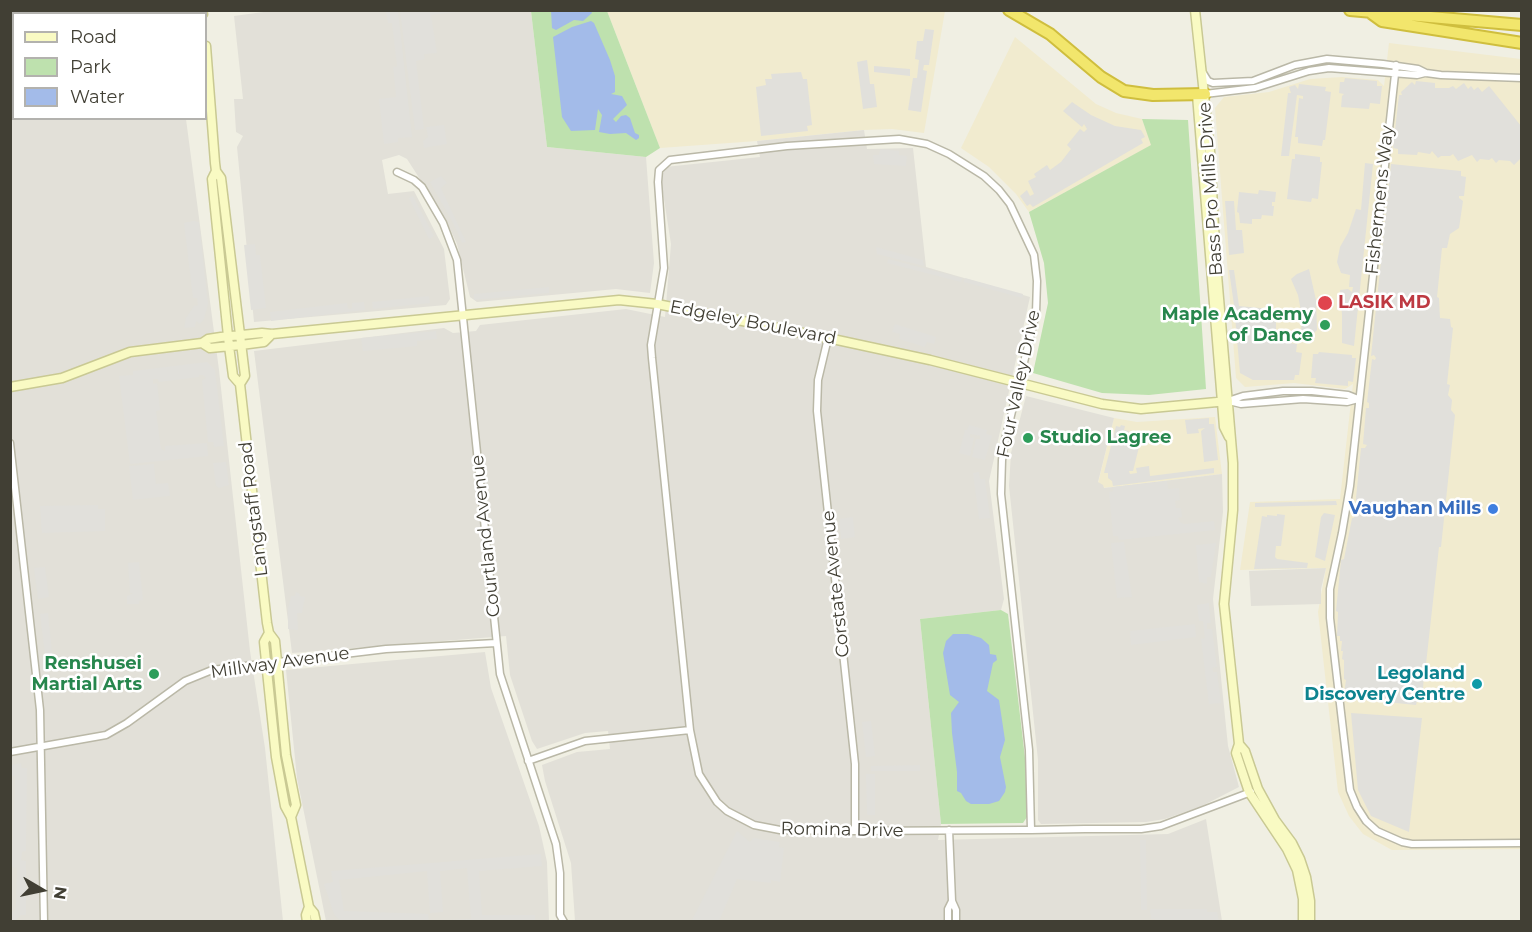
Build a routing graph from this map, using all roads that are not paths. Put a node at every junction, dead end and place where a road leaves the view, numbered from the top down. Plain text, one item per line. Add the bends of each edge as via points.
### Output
1 (1009, 10) edge
2 (1195, 10) edge
3 (1350, 10) edge
4 (1371, 12) junction
5 (1521, 25) edge
6 (1521, 43) edge
7 (207, 57) edge
8 (1396, 66) junction
9 (1203, 73) junction
10 (1395, 73) junction
11 (1426, 73) junction
12 (1521, 78) edge
13 (207, 93) edge
14 (1201, 94) junction
15 (216, 171) junction
16 (397, 172) dead end
17 (657, 304) junction
18 (463, 315) junction
19 (228, 336) junction
20 (828, 338) junction
21 (240, 340) junction
22 (202, 343) junction
23 (229, 346) junction
24 (1018, 383) junction
25 (240, 384) junction
26 (10, 387) edge
27 (1358, 399) junction
28 (1225, 401) junction
29 (10, 443) edge
30 (269, 633) junction
31 (496, 643) junction
32 (267, 662) junction
33 (278, 662) junction
34 (690, 730) junction
35 (40, 748) junction
36 (10, 752) edge
37 (528, 761) junction
38 (1253, 791) junction
39 (291, 817) junction
40 (1031, 830) junction
41 (855, 831) junction
42 (949, 831) junction
43 (1521, 843) edge
44 (952, 901) junction
45 (309, 907) junction
46 (560, 915) junction
47 (42, 921) edge
48 (307, 921) edge
49 (316, 921) edge
50 (555, 921) edge
51 (564, 921) edge
52 (948, 921) edge
53 (956, 921) edge
54 (1303, 921) edge
55 (1310, 921) edge

1 - 14 highway via 1050,34 1115,87 1134,94
2 - 9 street, Bass Pro Mills Drive
3 - 4 highway
4 - 5 highway
4 - 6 highway via 1382,21
7 - 13 street, Langstaff Road
8 - 9 street via 1327,59 1295,65 1253,81 1221,84 1208,81
8 - 10 street, Fishermens Way
8 - 11 street
9 - 14 street, Bass Pro Mills Drive
10 - 11 street
10 - 14 street via 1329,68 1255,88
10 - 27 street, Fishermens Way
11 - 12 street
13 - 15 street, Langstaff Road
14 - 28 street, Bass Pro Mills Drive
15 - 19 street, Langstaff Road via 212,179
15 - 21 street, Langstaff Road via 221,178
16 - 18 street, Courtland Avenue via 422,187 443,224 457,260
17 - 18 street, Edgeley Boulevard via 619,300
17 - 20 street, Edgeley Boulevard
17 - 24 street, Four Valley Drive via 664,268 658,176 670,160 860,140 899,139 927,144 970,167 999,190 1019,220 1034,255 1036,313
17 - 34 street, Romina Drive via 651,358
18 - 21 street, Edgeley Boulevard via 262,333
18 - 31 street, Courtland Avenue
19 - 21 street, Edgeley Boulevard
19 - 22 street, Edgeley Boulevard
19 - 23 street, Langstaff Road
20 - 24 street, Edgeley Boulevard
20 - 41 street, Corstate Avenue via 818,380 817,411 855,764
21 - 23 street, Edgeley Boulevard
21 - 25 street, Langstaff Road via 244,376
22 - 23 street, Edgeley Boulevard via 210,348
22 - 26 street, Edgeley Boulevard via 130,352 62,378
23 - 25 street, Langstaff Road via 232,376
24 - 28 street, Edgeley Boulevard via 1091,402 1141,409
24 - 40 street, Four Valley Drive via 1002,460 1001,494 1029,750
25 - 30 street, Langstaff Road
27 - 28 street via 1241,404
27 - 43 street, Fishermens Way via 1350,486 1329,603 1350,790 1356,807 1377,831 1402,842
28 - 38 street, Bass Pro Mills Drive via 1231,426 1234,487 1224,604 1239,744 1245,751
29 - 35 street via 40,710
30 - 32 street, Langstaff Road via 264,642
30 - 33 street, Langstaff Road via 275,641
31 - 33 street, Millway Avenue via 386,649
31 - 37 street, Courtland Avenue via 500,674
32 - 33 street, Millway Avenue
32 - 35 street, Millway Avenue via 212,670 185,681 106,735
32 - 39 street, Langstaff Road via 276,757 285,806
33 - 39 street, Langstaff Road via 286,755 296,805
34 - 37 street via 585,741
34 - 41 street, Romina Drive via 699,774 727,811 766,829
35 - 36 street, Millway Avenue
35 - 47 street
37 - 46 street, Courtland Avenue via 558,853
38 - 40 street, Romina Drive via 1161,826
38 - 54 street, Bass Pro Mills Drive via 1297,870
38 - 55 street, Bass Pro Mills Drive via 1300,859 1310,901
39 - 45 street, Langstaff Road
40 - 42 street, Romina Drive
41 - 42 street, Romina Drive
42 - 44 street
44 - 52 street
44 - 53 street
45 - 48 street, Langstaff Road
45 - 49 street, Langstaff Road
46 - 50 street
46 - 51 street

